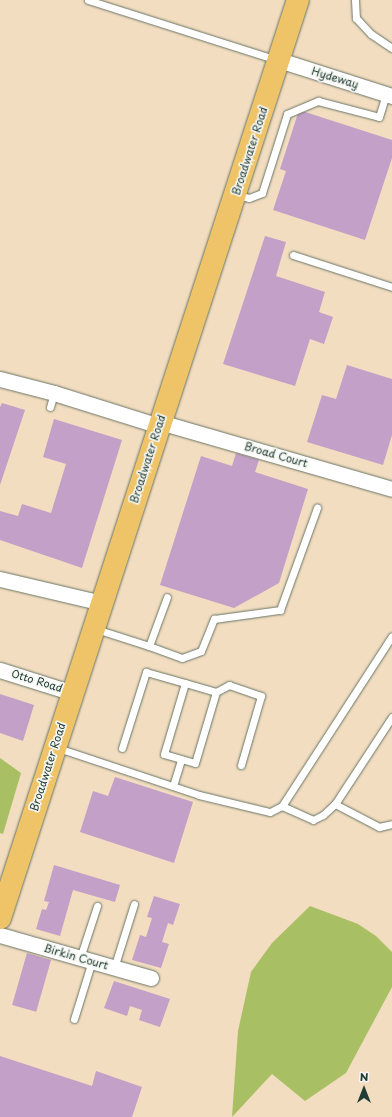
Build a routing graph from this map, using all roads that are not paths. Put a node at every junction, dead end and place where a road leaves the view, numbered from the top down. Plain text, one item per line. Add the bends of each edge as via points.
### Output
1 (88, 0) edge
2 (298, 0) edge
3 (355, 0) edge
4 (392, 48) edge
5 (279, 60) junction
6 (389, 95) edge
7 (236, 194) junction
8 (292, 255) dead end
9 (392, 287) edge
10 (0, 379) edge
11 (160, 424) junction
12 (392, 489) edge
13 (317, 508) dead end
14 (0, 578) edge
15 (167, 597) dead end
16 (102, 603) junction
17 (94, 628) junction
18 (392, 636) edge
19 (149, 646) junction
20 (0, 670) edge
21 (185, 683) junction
22 (216, 692) junction
23 (73, 693) junction
24 (392, 717) edge
25 (55, 746) junction
26 (122, 748) dead end
27 (181, 759) junction
28 (241, 765) dead end
29 (173, 786) junction
30 (335, 804) junction
31 (282, 806) junction
32 (392, 824) edge
33 (134, 904) dead end
34 (97, 906) dead end
35 (0, 918) edge
36 (0, 935) edge
37 (86, 960) junction
38 (114, 968) junction
39 (151, 978) dead end
40 (74, 1019) dead end

1 - 5 lane
2 - 5 main road, Broadwater Road
3 - 4 lane via 356,18 371,34
5 - 6 street, Hydeway
5 - 7 main road, Broadwater Road
6 - 7 lane via 379,117 318,101 287,114 262,193 249,198
7 - 11 main road, Broadwater Road
8 - 9 lane
10 - 11 street, Broad Court via 52,400
11 - 12 street, Broad Court
11 - 16 main road, Broadwater Road
13 - 19 lane via 280,610 214,619 201,651 182,658
14 - 16 street
15 - 19 lane
16 - 17 main road, Broadwater Road
17 - 19 lane
17 - 23 main road, Broadwater Road
18 - 31 lane
20 - 23 street, Otto Road
21 - 22 lane
21 - 26 lane via 146,672
21 - 27 lane via 164,754
22 - 27 lane via 195,763
22 - 28 lane via 229,685 261,696
23 - 25 main road, Broadwater Road
24 - 30 lane
25 - 29 lane
25 - 35 main road, Broadwater Road
27 - 29 lane
29 - 31 lane via 270,812
30 - 31 lane via 323,815 312,820
30 - 32 lane via 379,827
33 - 38 lane
34 - 37 lane
36 - 37 street, Birkin Court
37 - 38 street, Birkin Court
37 - 40 lane
38 - 39 street, Birkin Court

